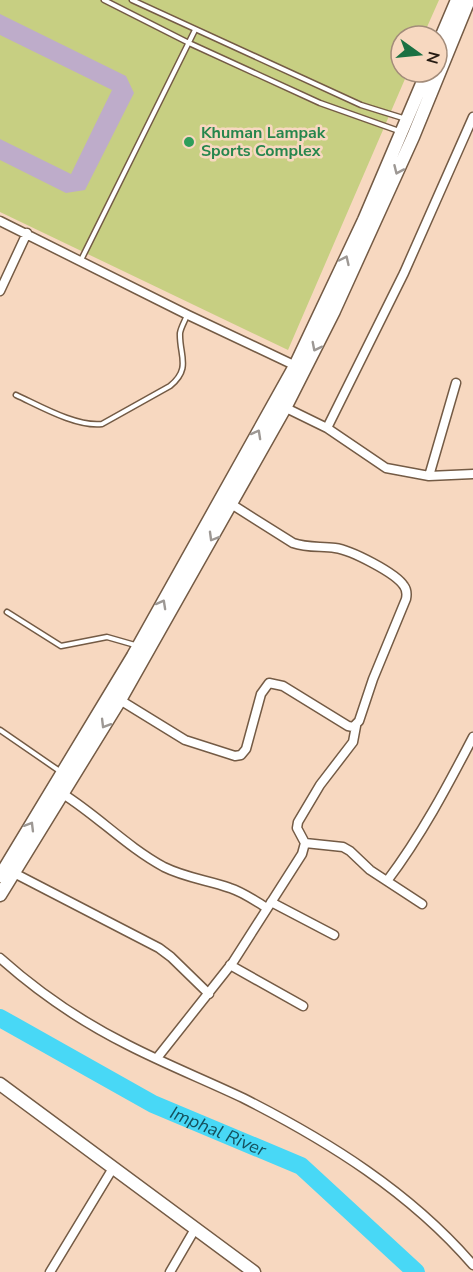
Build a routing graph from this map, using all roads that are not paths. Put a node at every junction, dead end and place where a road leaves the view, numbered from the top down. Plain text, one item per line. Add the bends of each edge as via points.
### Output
1 (104, 0) edge
2 (132, 0) edge
3 (457, 0) edge
4 (469, 0) edge
5 (447, 24) edge
6 (195, 30) junction
7 (189, 43) junction
8 (424, 84) edge
9 (473, 117) edge
10 (413, 122) junction
11 (407, 135) junction
12 (0, 221) edge
13 (27, 233) junction
14 (81, 260) junction
15 (0, 291) edge
16 (188, 315) junction
17 (300, 368) junction
18 (456, 383) dead end
19 (16, 395) dead end
20 (280, 405) junction
21 (323, 426) junction
22 (473, 474) edge
23 (429, 476) junction
24 (227, 501) junction
25 (7, 612) dead end
26 (139, 646) junction
27 (120, 700) junction
28 (356, 726) junction
29 (0, 730) edge
30 (473, 737) edge
31 (62, 773) junction
32 (63, 794) junction
33 (305, 843) junction
34 (14, 873) junction
35 (0, 876) edge
36 (387, 881) junction
37 (0, 895) edge
38 (422, 904) dead end
39 (269, 905) junction
40 (334, 935) dead end
41 (0, 958) edge
42 (230, 965) junction
43 (208, 994) junction
44 (303, 1006) dead end
45 (157, 1058) junction
46 (0, 1084) edge
47 (113, 1168) junction
48 (195, 1229) junction
49 (473, 1265) edge
50 (50, 1272) edge
51 (170, 1272) edge
52 (254, 1272) edge

1 - 7 lane
2 - 6 lane
3 - 5 main road
4 - 10 main road
6 - 7 lane
6 - 10 lane via 361,105
7 - 11 lane via 320,103
7 - 14 lane
8 - 10 main road
9 - 21 street via 404,273
10 - 11 main road
11 - 17 main road via 334,311
12 - 13 street
13 - 14 street
13 - 15 street
14 - 16 street
16 - 17 street
16 - 19 lane via 180,335 183,363 178,380 102,424 80,423
17 - 20 main road
18 - 23 street
20 - 21 street
20 - 24 main road
21 - 23 street via 386,468
22 - 23 street
26 -> 24 main road
24 -> 27 main road
24 - 28 street via 293,543 352,552 404,585 406,599
25 - 26 lane via 61,646 107,637
26 - 31 main road
27 - 28 street via 185,740 236,756 246,749 261,694 269,683 283,686 348,726
27 -> 32 main road
28 - 33 street via 353,742 298,822
29 - 31 lane
30 - 36 street via 425,825
35 -> 31 main road
32 - 34 main road
32 - 39 street via 160,865
33 - 36 street via 343,847
33 - 39 street via 303,854
34 - 37 main road
34 - 43 street via 159,948
36 - 38 street
39 - 40 street
39 - 42 street
41 - 45 street via 34,988 106,1033
42 - 43 street
42 - 44 street
43 - 45 street
45 - 49 street via 331,1146 396,1190
46 - 47 main road
47 - 48 main road
47 - 50 street
48 - 51 street
48 - 52 main road

